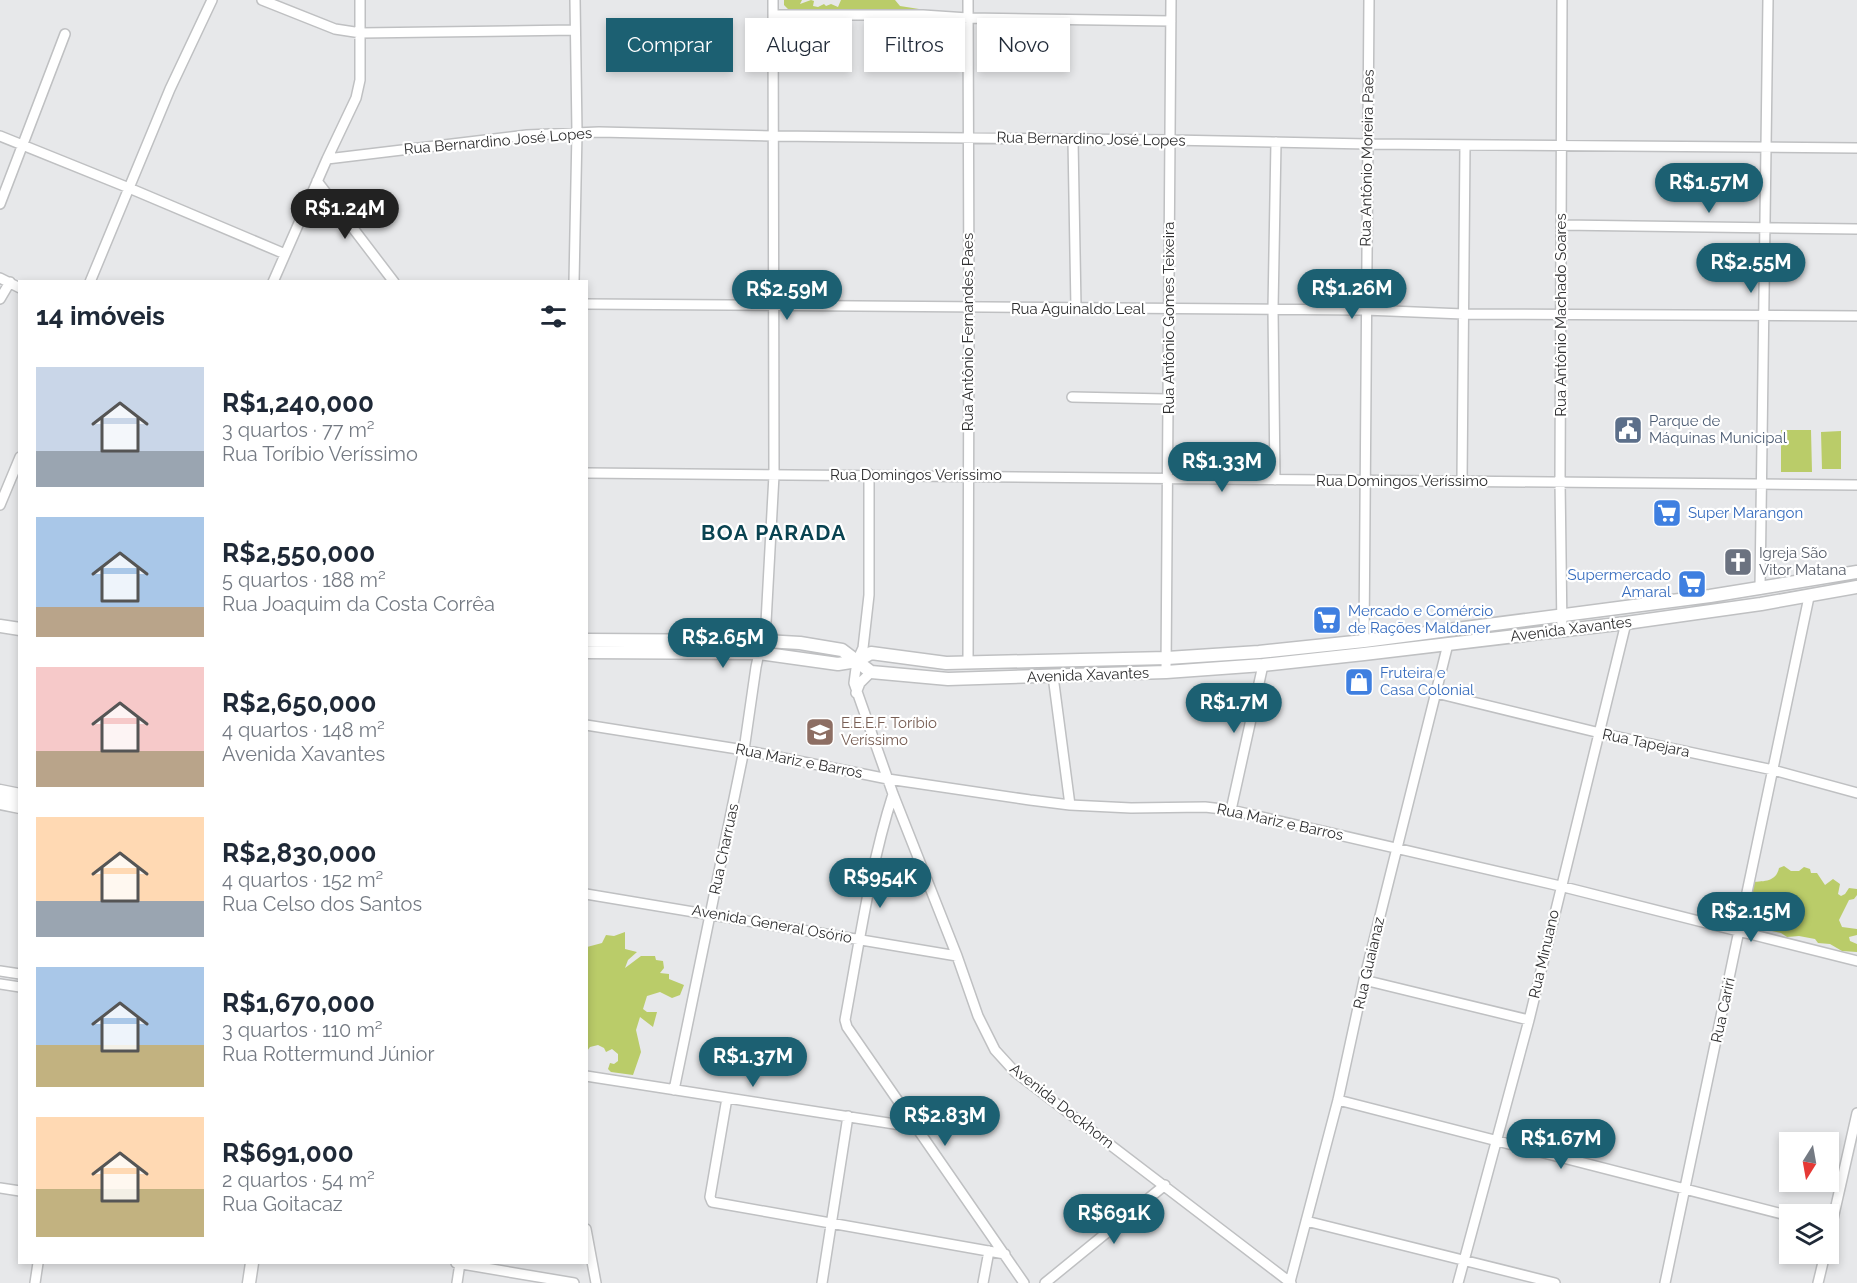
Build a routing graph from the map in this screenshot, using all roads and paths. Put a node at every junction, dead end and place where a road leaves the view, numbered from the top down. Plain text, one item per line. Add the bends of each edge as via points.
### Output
1 (212, 0) edge
2 (262, 0) edge
3 (360, 0) edge
4 (575, 0) edge
5 (773, 0) edge
6 (968, 0) edge
7 (1171, 0) edge
8 (1369, 0) edge
9 (1562, 0) edge
10 (1768, 0) edge
11 (774, 15) junction
12 (968, 18) junction
13 (1171, 21) junction
14 (575, 30) junction
15 (361, 33) junction
16 (65, 34) dead end
17 (577, 132) junction
18 (0, 136) edge
19 (773, 136) junction
20 (968, 137) junction
21 (1073, 140) junction
22 (1170, 140) junction
23 (1275, 142) junction
24 (1368, 144) junction
25 (23, 145) junction
26 (1466, 146) junction
27 (1561, 146) junction
28 (1767, 147) junction
29 (1857, 148) edge
30 (327, 159) junction
31 (317, 181) junction
32 (129, 188) junction
33 (0, 204) edge
34 (1561, 225) junction
35 (1766, 229) junction
36 (1857, 229) edge
37 (285, 254) junction
38 (0, 278) edge
39 (91, 280) edge
40 (274, 280) edge
41 (392, 280) edge
42 (574, 280) edge
43 (10, 282) junction
44 (18, 287) edge
45 (0, 299) edge
46 (588, 304) edge
47 (774, 305) junction
48 (969, 308) junction
49 (1076, 308) junction
50 (1168, 309) junction
51 (1273, 309) junction
52 (1366, 310) junction
53 (1463, 314) junction
54 (1562, 314) junction
55 (1764, 315) junction
56 (1857, 316) edge
57 (1072, 397) dead end
58 (1167, 399) junction
59 (18, 462) edge
60 (588, 472) edge
61 (869, 474) junction
62 (774, 475) junction
63 (968, 475) junction
64 (1169, 478) junction
65 (1275, 480) junction
66 (1364, 481) junction
67 (1462, 481) junction
68 (1560, 481) junction
69 (1762, 484) junction
70 (1857, 485) edge
71 (0, 505) edge
72 (1857, 572) edge
73 (1857, 587) edge
74 (1760, 588) junction
75 (1809, 597) junction
76 (1562, 615) junction
77 (1626, 623) junction
78 (0, 626) edge
79 (18, 629) edge
80 (1562, 631) junction
81 (588, 640) edge
82 (765, 641) junction
83 (1364, 641) junction
84 (1448, 644) junction
85 (588, 652) edge
86 (759, 653) junction
87 (1167, 658) junction
88 (857, 661) junction
89 (968, 663) junction
90 (1263, 665) junction
91 (871, 672) junction
92 (1166, 672) junction
93 (1053, 676) junction
94 (856, 693) junction
95 (1436, 693) junction
96 (588, 725) edge
97 (1600, 733) junction
98 (744, 750) junction
99 (1773, 770) junction
100 (888, 779) junction
101 (0, 791) edge
102 (1857, 793) edge
103 (893, 794) junction
104 (18, 795) edge
105 (0, 803) edge
106 (1070, 804) junction
107 (18, 807) edge
108 (1231, 810) junction
109 (1396, 849) junction
110 (1560, 886) junction
111 (588, 894) edge
112 (711, 913) junction
113 (1740, 932) junction
114 (860, 939) junction
115 (957, 956) junction
116 (1857, 961) edge
117 (0, 971) edge
118 (18, 974) edge
119 (1364, 980) junction
120 (0, 984) edge
121 (18, 987) edge
122 (1528, 1020) junction
123 (588, 1076) edge
124 (674, 1090) junction
125 (727, 1098) junction
126 (1338, 1100) junction
127 (1857, 1113) edge
128 (848, 1116) junction
129 (914, 1127) junction
130 (1497, 1140) junction
131 (1165, 1185) junction
132 (0, 1188) edge
133 (1684, 1189) junction
134 (18, 1191) edge
135 (1835, 1204) edge
136 (1779, 1213) edge
137 (1306, 1221) junction
138 (830, 1222) junction
139 (588, 1240) edge
140 (989, 1251) junction
141 (1005, 1254) junction
142 (1464, 1260) junction
143 (38, 1264) edge
144 (252, 1264) edge
145 (459, 1264) edge
146 (465, 1264) edge
147 (1823, 1264) edge
148 (1290, 1282) edge
149 (35, 1283) edge
150 (249, 1283) edge
151 (457, 1283) edge
152 (574, 1283) edge
153 (596, 1283) edge
154 (822, 1283) edge
155 (983, 1283) edge
156 (1024, 1283) edge
157 (1045, 1283) edge
158 (1458, 1283) edge
159 (1555, 1283) edge
160 (1665, 1283) edge
161 (1818, 1283) edge

1 - 32 street
2 - 15 street via 335,29
3 - 15 street
4 - 14 street
5 - 11 street
6 - 12 street, Rua Antônio Fernandes Paes
7 - 13 street, Rua Antônio Gomes Teixeira
8 - 24 street, Rua Antônio Moreira Paes
9 - 27 street, Rua Antônio Machado Soares
10 - 28 street
11 - 12 street
11 - 19 street
12 - 13 street
12 - 20 street, Rua Antônio Fernandes Paes
13 - 22 street, Rua Antônio Gomes Teixeira
14 - 15 street
14 - 17 street
15 - 30 street via 356,98
16 - 25 street
17 - 19 street, Rua Bernardino José Lopes
17 - 30 street, Rua Bernardino José Lopes
17 - 42 street
18 - 25 street
19 - 20 street, Rua Bernardino José Lopes
19 - 47 street
20 - 21 street, Rua Bernardino José Lopes
20 - 48 street, Rua Antônio Fernandes Paes
21 - 22 street, Rua Bernardino José Lopes
21 - 49 street
22 - 23 street, Rua Bernardino José Lopes
22 - 50 street, Rua Antônio Gomes Teixeira
23 - 24 street, Rua Bernardino José Lopes
23 - 51 street
24 - 26 street, Rua Bernardino José Lopes
24 - 52 street, Rua Antônio Moreira Paes
25 - 32 street
25 - 33 street
26 - 27 street, Rua Bernardino José Lopes
26 - 53 street
27 - 28 street, Rua Bernardino José Lopes
27 - 34 street, Rua Antônio Machado Soares
28 - 29 street, Rua Bernardino José Lopes
28 - 35 street
30 - 31 street
31 - 37 street
31 - 41 street
32 - 37 street
32 - 39 street
34 - 35 street
34 - 54 street, Rua Antônio Machado Soares
35 - 36 street
35 - 55 street
37 - 40 street
38 - 43 street
43 - 44 street
43 - 45 street
46 - 47 street, Rua Aguinaldo Leal
47 - 48 street, Rua Aguinaldo Leal
47 - 62 street
48 - 49 street, Rua Aguinaldo Leal
48 - 63 street, Rua Antônio Fernandes Paes
49 - 50 street, Rua Aguinaldo Leal
50 - 51 street, Rua Aguinaldo Leal
50 - 58 street, Rua Antônio Gomes Teixeira
51 - 52 street, Rua Aguinaldo Leal
51 - 65 street
52 - 53 street, Rua Aguinaldo Leal
52 - 66 street, Rua Antônio Moreira Paes
53 - 54 street, Rua Aguinaldo Leal
53 - 67 street
54 - 55 street, Rua Aguinaldo Leal
54 - 68 street, Rua Antônio Machado Soares
55 - 56 street, Rua Aguinaldo Leal
55 - 69 street
57 - 58 street
58 - 64 street, Rua Antônio Gomes Teixeira
59 - 71 street
60 - 62 street, Rua Domingos Veríssimo
61 - 62 street, Rua Domingos Veríssimo
61 - 63 street, Rua Domingos Veríssimo
61 - 88 street, Avenida Dockhorn via 869,595 863,648
62 - 82 street
63 - 64 street, Rua Domingos Veríssimo
63 - 89 street, Rua Antônio Fernandes Paes
64 - 65 street, Rua Domingos Veríssimo
64 - 87 street, Rua Antônio Gomes Teixeira
65 - 66 street, Rua Domingos Veríssimo
66 - 67 street, Rua Domingos Veríssimo
66 - 83 street, Rua Antônio Moreira Paes
67 - 68 street, Rua Domingos Veríssimo
68 - 69 street, Rua Domingos Veríssimo
68 - 76 street, Rua Antônio Machado Soares
69 - 70 street, Rua Domingos Veríssimo
69 - 74 street
72 - 74 main road, Avenida Xavantes
73 - 75 main road, Avenida Xavantes
74 - 76 main road, Avenida Xavantes
75 - 77 main road, Avenida Xavantes
75 - 99 street, Rua Cariri
76 - 80 street, Rua Antônio Machado Soares
76 - 83 main road, Avenida Xavantes
77 - 80 main road, Avenida Xavantes
77 - 97 street, Rua Minuano
78 - 79 main road
80 - 84 main road, Avenida Xavantes
81 - 82 main road
82 - 86 street, Rua Charruas
82 - 88 main road via 842,650
83 - 87 main road, Avenida Xavantes
84 - 90 main road, Avenida Xavantes
84 - 95 street, Rua Guaianaz
85 - 86 main road, Avenida Xavantes
86 - 88 main road, Avenida Xavantes via 838,663
86 - 98 street, Rua Charruas
87 - 89 main road, Avenida Xavantes
87 - 92 street, Rua Antônio Gomes Teixeira
88 - 89 main road, Avenida Xavantes via 871,653
88 - 91 main road
88 - 94 street, Avenida Dockhorn
90 - 92 main road, Avenida Xavantes
90 - 108 street
91 - 93 main road, Avenida Xavantes via 948,679
91 - 94 street
92 - 93 main road, Avenida Xavantes
93 - 106 street
94 - 100 street, Avenida Dockhorn
95 - 97 street, Rua Tapejara
95 - 109 street, Rua Guaianaz
96 - 98 street, Rua Mariz e Barros
97 - 99 street, Rua Tapejara
97 - 110 street, Rua Minuano
98 - 100 street, Rua Mariz e Barros
98 - 112 street, Rua Charruas
99 - 102 street, Rua Tapejara
99 - 113 street, Rua Cariri
100 - 103 street, Avenida Dockhorn
100 - 106 street, Rua Mariz e Barros
101 - 104 main road
103 - 114 street
103 - 115 street, Avenida Dockhorn
105 - 107 main road
106 - 108 street, Rua Mariz e Barros
108 - 109 street, Rua Mariz e Barros
109 - 110 street, Rua Mariz e Barros
109 - 119 street, Rua Guaianaz
110 - 113 street, Rua Mariz e Barros
110 - 122 street, Rua Minuano
111 - 112 street, Avenida General Osório
112 - 114 street, Avenida General Osório
112 - 124 street, Rua Charruas
113 - 116 street, Rua Mariz e Barros
113 - 133 street, Rua Cariri
114 - 115 street, Avenida General Osório
114 - 129 street via 845,1020 849,1033
115 - 131 street, Avenida Dockhorn via 978,1016 995,1050 1015,1072
117 - 118 street
119 - 122 street
119 - 126 street, Rua Guaianaz
120 - 121 street
122 - 130 street, Rua Minuano
123 - 124 street
124 - 125 street
125 - 128 street
125 - 138 street via 712,1202
126 - 130 street
126 - 137 street, Rua Guaianaz
127 - 135 street
128 - 129 street
128 - 138 street
129 - 141 street
130 - 133 street
130 - 142 street, Rua Minuano
131 - 148 street, Avenida Dockhorn
131 - 157 street
132 - 134 street
133 - 136 street
133 - 160 street, Rua Cariri
137 - 142 street
137 - 148 street, Rua Guaianaz
138 - 140 street
138 - 154 street
139 - 153 street
140 - 141 street
140 - 155 street
141 - 156 street
142 - 158 street, Rua Minuano
142 - 159 street
143 - 149 street
144 - 150 main road
145 - 151 street
146 - 152 street
147 - 161 street

